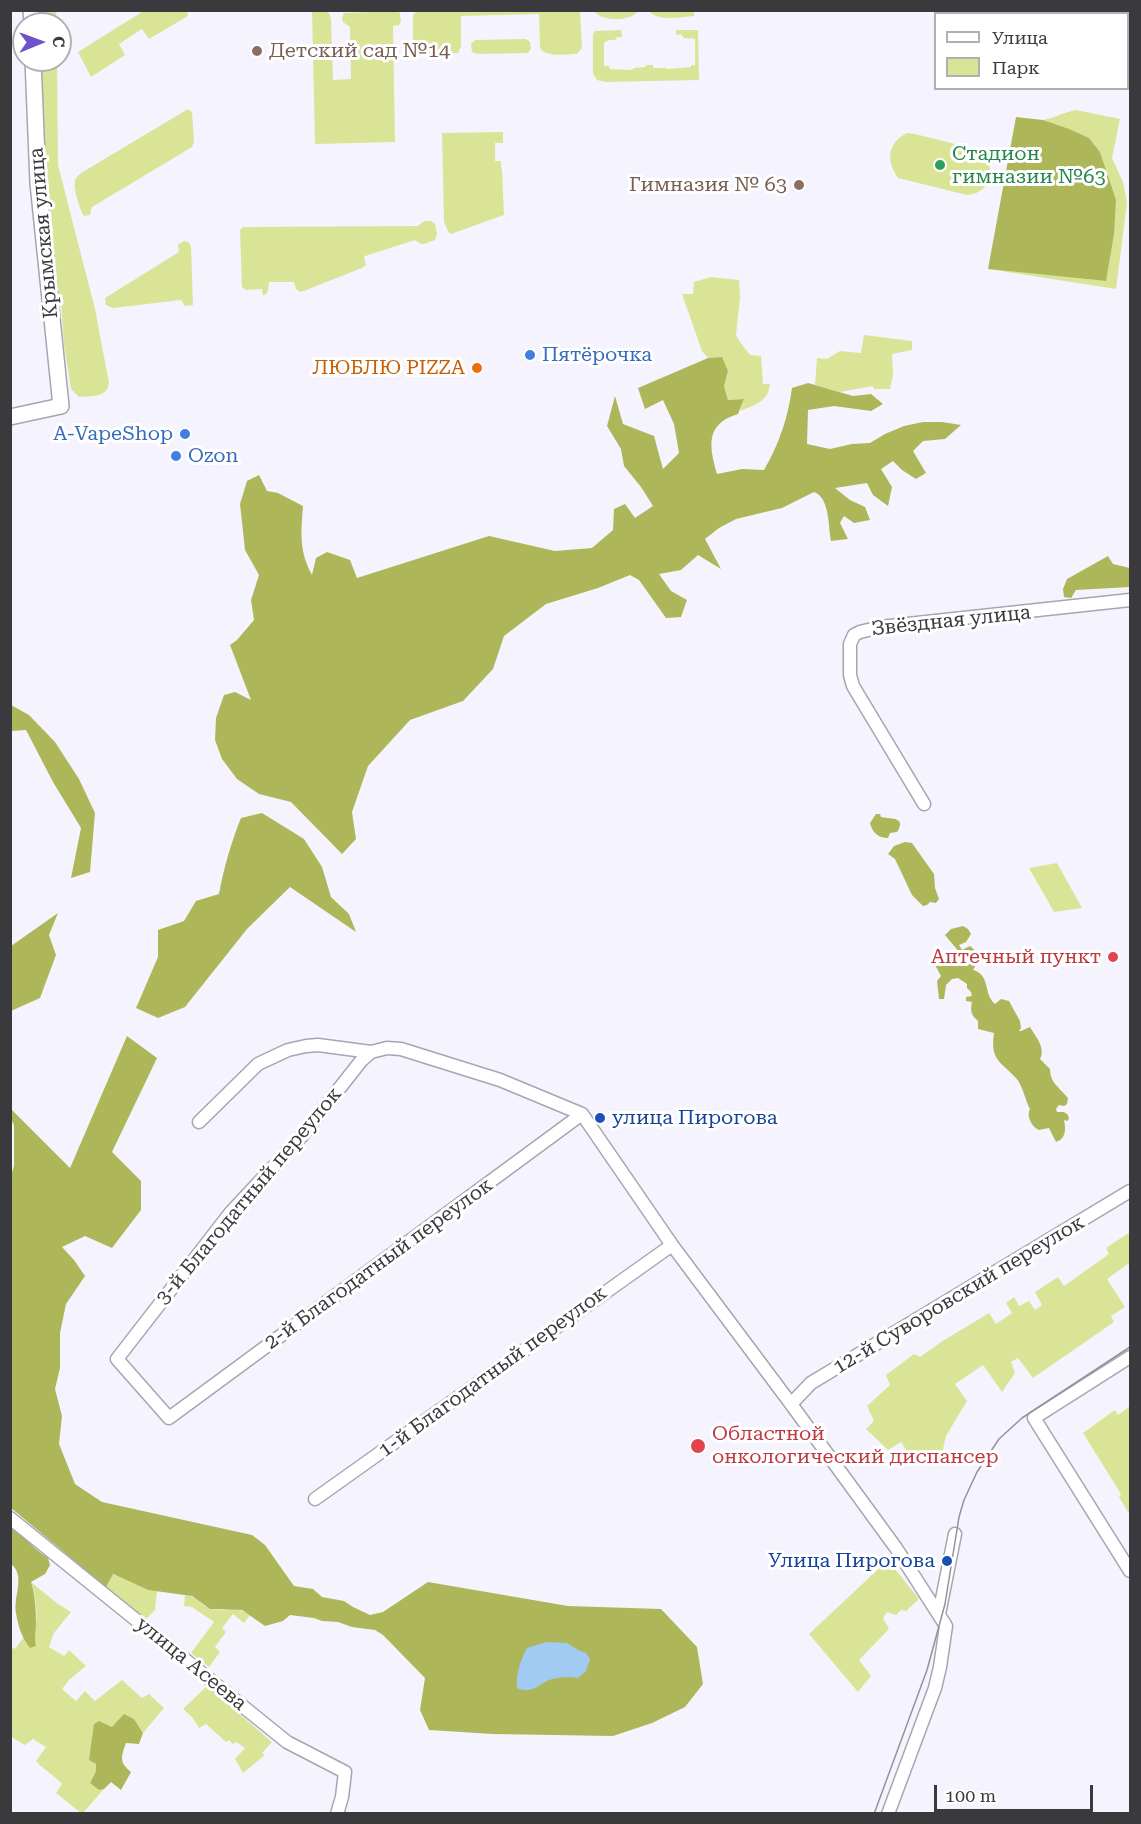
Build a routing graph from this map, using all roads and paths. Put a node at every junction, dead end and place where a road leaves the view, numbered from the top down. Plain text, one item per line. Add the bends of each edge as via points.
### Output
1 (33, 72) edge
2 (10, 417) edge
3 (1131, 600) edge
4 (924, 804) dead end
5 (371, 1052) junction
6 (582, 1114) junction
7 (199, 1122) dead end
8 (1131, 1191) edge
9 (672, 1245) junction
10 (1131, 1357) edge
11 (791, 1404) junction
12 (176, 1413) joint
13 (315, 1499) dead end
14 (10, 1518) edge
15 (955, 1534) dead end
16 (1131, 1571) edge
17 (939, 1614) junction
18 (337, 1814) edge
19 (888, 1814) edge

1 - 2 street, Крымская улица via 38,183 62,406
3 - 4 street, Звёздная улица via 880,627 854,635 849,660 853,686
5 - 6 street via 401,1049 500,1080
5 - 7 street via 312,1045 275,1055 258,1064
5 - 12 street, 3-й Благодатный переулок via 231,1212 117,1359 169,1418
6 - 9 street
6 - 12 street, 2-й Благодатный переулок
8 - 11 street, 12-й Суворовский переулок via 811,1383
9 - 11 street
9 - 13 street, 1-й Благодатный переулок
10 - 16 street via 1034,1418
11 - 17 street
14 - 18 street, улица Асеева via 287,1742 345,1772
15 - 17 street
17 - 19 street via 946,1626 935,1688

